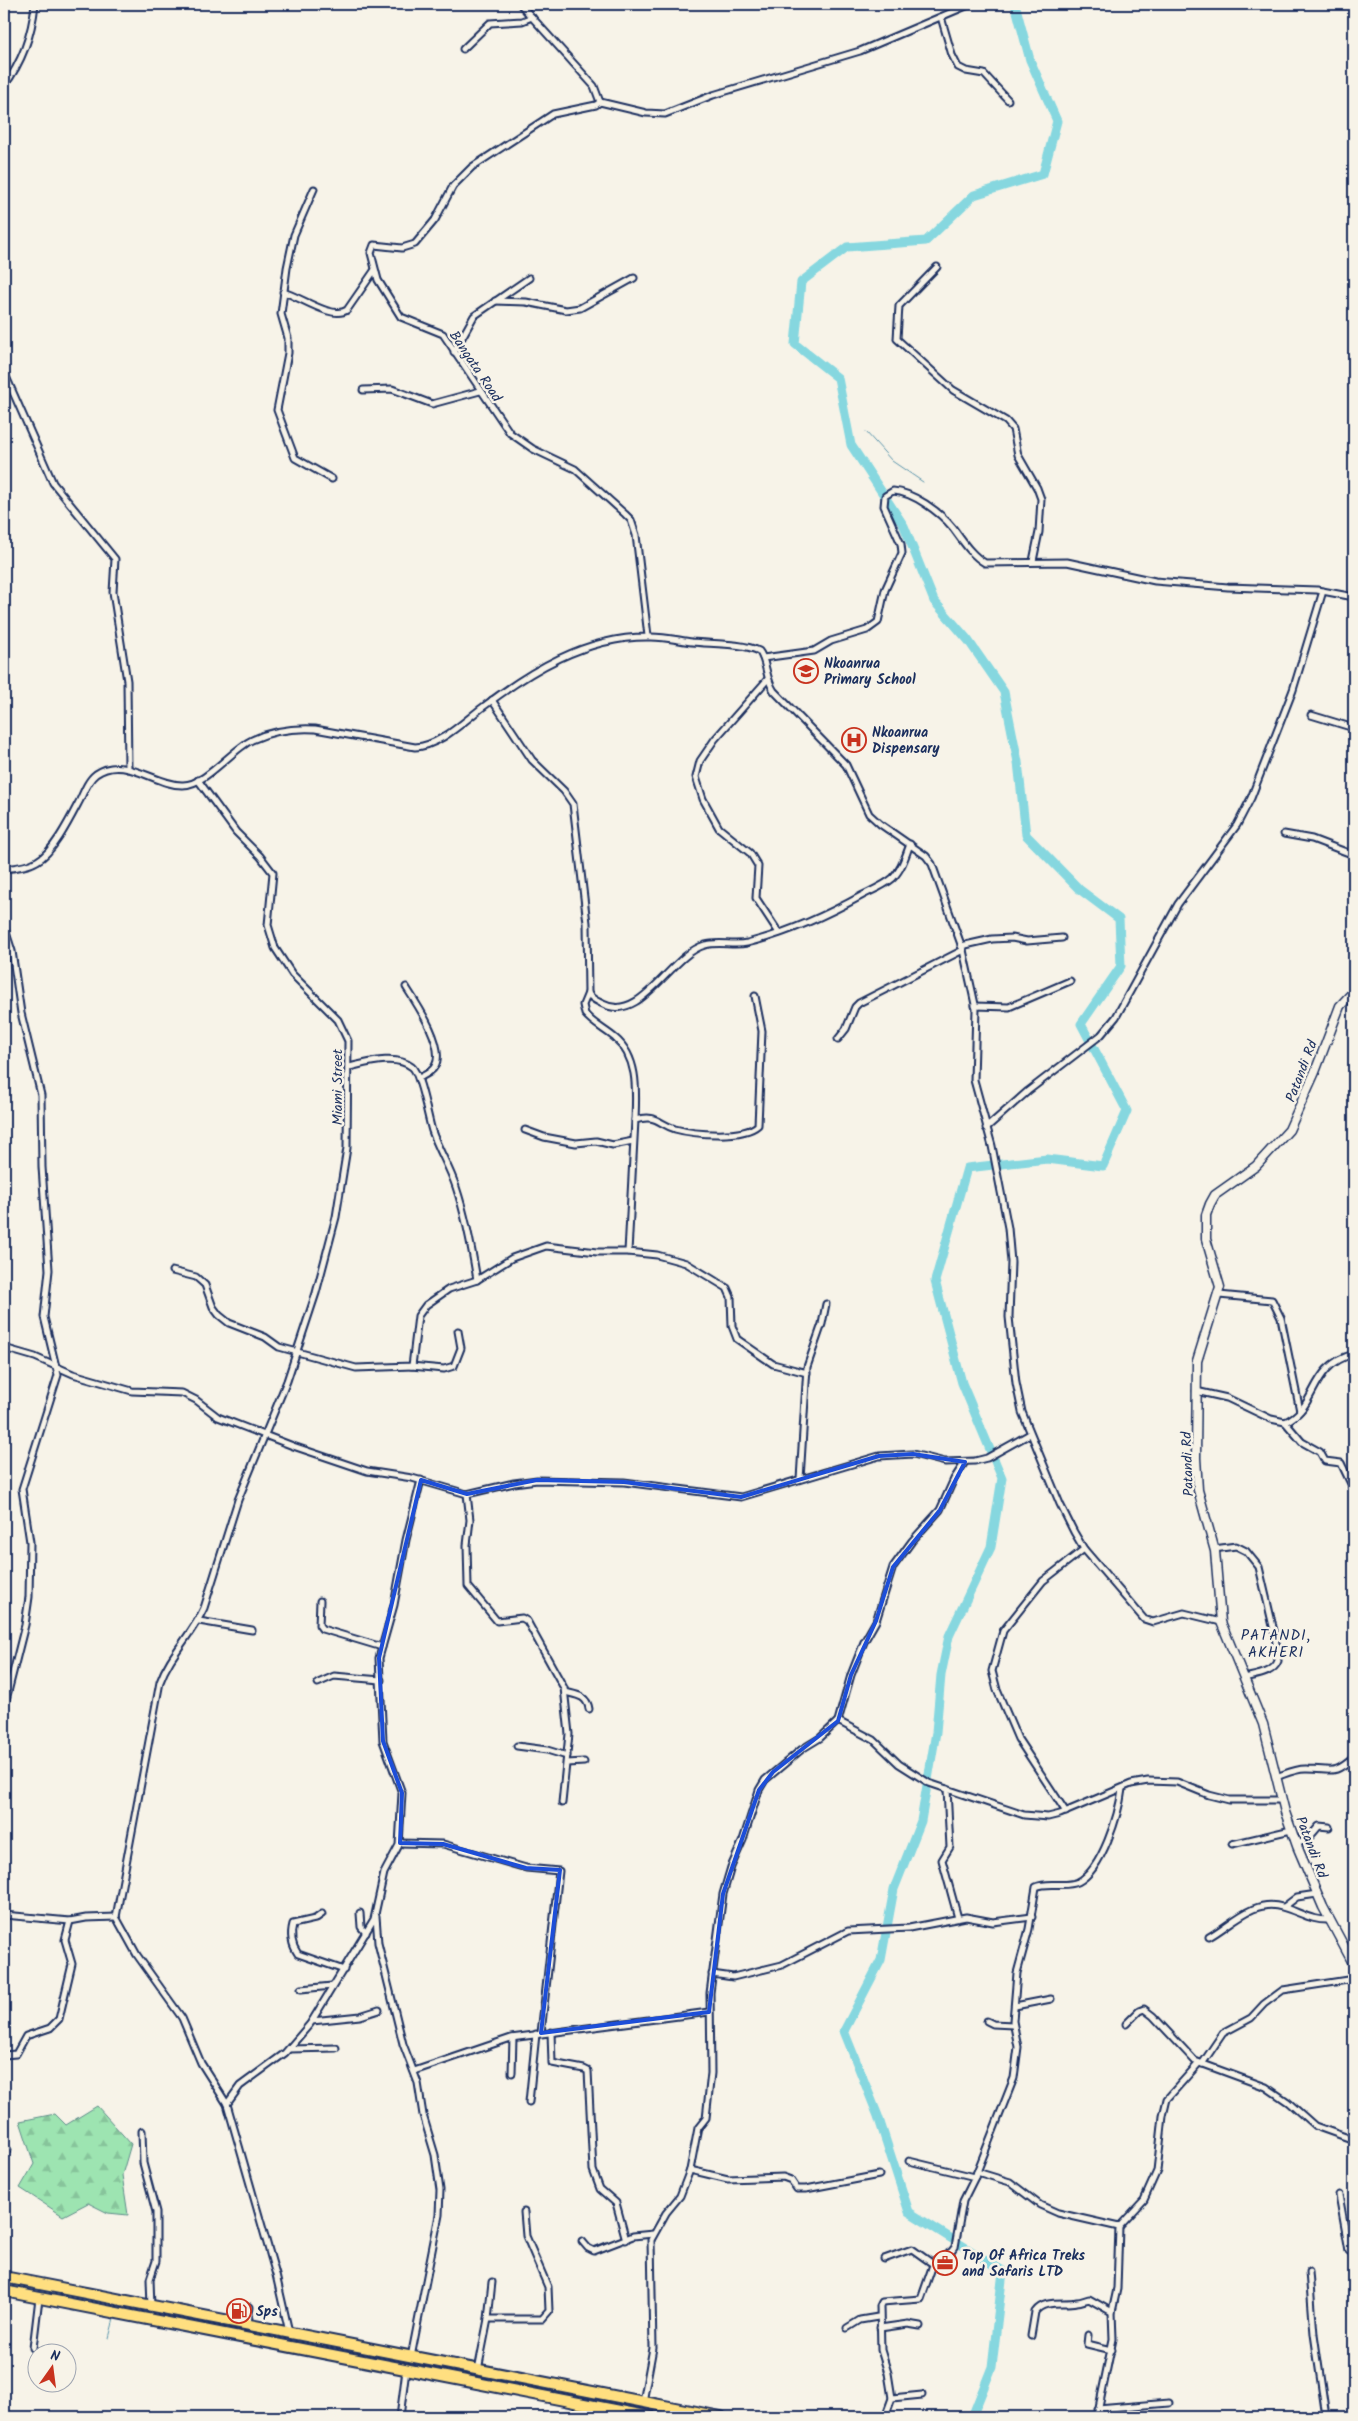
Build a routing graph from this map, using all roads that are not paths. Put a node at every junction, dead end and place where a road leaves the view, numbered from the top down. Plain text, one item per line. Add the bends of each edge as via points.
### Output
1 (35, 4) edge
2 (520, 4) edge
3 (971, 4) edge
4 (532, 17) junction
5 (941, 17) junction
6 (463, 49) dead end
7 (4, 86) edge
8 (1008, 100) dead end
9 (600, 102) junction
10 (314, 189) dead end
11 (937, 268) dead end
12 (374, 271) junction
13 (529, 278) dead end
14 (634, 278) dead end
15 (283, 292) junction
16 (495, 301) junction
17 (454, 352) junction
18 (4, 372) edge
19 (363, 390) dead end
20 (480, 391) junction
21 (332, 479) dead end
22 (1033, 561) junction
23 (1322, 591) junction
24 (1354, 597) edge
25 (648, 636) junction
26 (763, 658) junction
27 (767, 680) junction
28 (492, 700) junction
29 (1311, 715) dead end
30 (1354, 728) edge
31 (128, 769) junction
32 (198, 780) junction
33 (1284, 834) dead end
34 (910, 844) junction
35 (1354, 855) edge
36 (4, 869) edge
37 (4, 926) edge
38 (779, 933) junction
39 (1062, 938) dead end
40 (962, 948) junction
41 (1070, 981) dead end
42 (406, 987) dead end
43 (1354, 991) edge
44 (588, 993) junction
45 (755, 996) dead end
46 (975, 1006) junction
47 (838, 1039) dead end
48 (349, 1067) junction
49 (420, 1078) junction
50 (635, 1120) junction
51 (986, 1128) junction
52 (525, 1130) dead end
53 (633, 1141) junction
54 (628, 1252) junction
55 (172, 1271) dead end
56 (477, 1280) junction
57 (1219, 1294) junction
58 (826, 1304) dead end
59 (458, 1331) dead end
60 (4, 1348) edge
61 (296, 1352) junction
62 (1354, 1354) edge
63 (411, 1366) junction
64 (57, 1368) junction
65 (807, 1373) junction
66 (1196, 1390) junction
67 (1300, 1412) junction
68 (1285, 1422) junction
69 (1030, 1434) junction
70 (264, 1436) junction
71 (965, 1462) junction
72 (800, 1479) junction
73 (421, 1480) junction
74 (1354, 1490) edge
75 (467, 1494) junction
76 (1084, 1549) junction
77 (1214, 1549) junction
78 (320, 1601) dead end
79 (198, 1621) junction
80 (1221, 1622) junction
81 (252, 1630) dead end
82 (382, 1647) junction
83 (1244, 1678) junction
84 (381, 1680) junction
85 (318, 1683) dead end
86 (565, 1692) junction
87 (4, 1708) edge
88 (588, 1709) dead end
89 (838, 1721) junction
90 (517, 1746) dead end
91 (568, 1756) junction
92 (1354, 1757) edge
93 (584, 1762) dead end
94 (567, 1763) junction
95 (1276, 1777) junction
96 (947, 1789) junction
97 (1122, 1789) junction
98 (1282, 1800) junction
99 (562, 1803) dead end
100 (1066, 1812) junction
101 (1329, 1827) dead end
102 (1291, 1830) junction
103 (400, 1843) junction
104 (1232, 1844) dead end
105 (1296, 1844) junction
106 (1317, 1894) junction
107 (1284, 1907) junction
108 (360, 1913) dead end
109 (322, 1914) dead end
110 (376, 1914) junction
111 (4, 1915) edge
112 (116, 1917) junction
113 (1032, 1917) junction
114 (958, 1918) junction
115 (1330, 1920) junction
116 (70, 1921) junction
117 (366, 1933) junction
118 (1209, 1937) dead end
119 (1354, 1965) edge
120 (344, 1970) junction
121 (712, 1974) junction
122 (1354, 1979) edge
123 (332, 1986) junction
124 (301, 1990) dead end
125 (1051, 1999) dead end
126 (1015, 2006) junction
127 (379, 2010) dead end
128 (708, 2012) junction
129 (312, 2021) junction
130 (987, 2021) dead end
131 (1126, 2024) dead end
132 (1013, 2025) junction
133 (551, 2032) junction
134 (539, 2034) junction
135 (1015, 2036) junction
136 (513, 2038) junction
137 (1012, 2046) dead end
138 (336, 2048) dead end
139 (289, 2049) junction
140 (4, 2055) edge
141 (1200, 2064) junction
142 (414, 2071) junction
143 (512, 2073) dead end
144 (529, 2102) dead end
145 (227, 2104) junction
146 (142, 2131) dead end
147 (1354, 2140) edge
148 (909, 2161) dead end
149 (690, 2170) junction
150 (879, 2174) dead end
151 (976, 2175) junction
152 (1340, 2195) dead end
153 (524, 2212) dead end
154 (1119, 2227) junction
155 (653, 2234) junction
156 (626, 2240) junction
157 (582, 2241) dead end
158 (1354, 2254) edge
159 (884, 2259) dead end
160 (933, 2264) junction
161 (1309, 2272) dead end
162 (4, 2277) edge
163 (492, 2282) dead end
164 (4, 2291) edge
165 (38, 2298) junction
166 (236, 2305) dead end
167 (151, 2307) junction
168 (1112, 2312) junction
169 (878, 2317) junction
170 (488, 2319) junction
171 (248, 2325) junction
172 (920, 2326) dead end
173 (847, 2328) dead end
174 (880, 2328) junction
175 (289, 2332) junction
176 (1088, 2335) dead end
177 (1031, 2336) dead end
178 (33, 2344) edge
179 (1112, 2350) junction
180 (411, 2357) junction
181 (457, 2366) junction
182 (406, 2369) junction
183 (478, 2370) junction
184 (493, 2374) junction
185 (455, 2378) junction
186 (492, 2386) junction
187 (922, 2395) dead end
188 (892, 2398) junction
189 (1169, 2402) dead end
190 (643, 2403) junction
191 (1098, 2409) junction
192 (400, 2417) edge
193 (651, 2417) edge
194 (721, 2417) edge
195 (884, 2417) edge
196 (1096, 2417) edge
197 (1326, 2417) edge

1 - 7 street via 25,49
2 - 4 street
3 - 5 street
4 - 6 street via 522,21 490,23
4 - 9 street via 594,86
5 - 8 street via 958,67 966,72 984,74
5 - 9 street via 853,53 713,95 665,114
9 - 12 street, Bangata Road via 596,106 553,114 472,167 453,186 435,220 418,241 402,248 374,245 371,249
10 - 15 street via 293,241
11 - 22 street via 899,306 897,339 953,390 1006,421 1013,429 1018,455 1041,499
12 - 15 street via 342,314 328,313
12 - 17 street, Bangata Road via 382,290 401,318 440,332
13 - 16 street
14 - 16 street via 580,308 566,310 526,302
15 - 21 street via 281,314 288,338 288,353 278,414 296,458
16 - 17 street via 469,322
17 - 20 street, Bangata Road
18 - 31 street via 52,483 115,559 112,592 127,681
19 - 20 street via 392,389 432,404
20 - 25 street, Bangata Road via 510,433 533,449 575,469 631,520 636,535
22 - 23 street via 1075,563 1155,581
22 - 26 street via 985,563 940,516 915,499 891,491 884,498 884,506 902,553 885,590 876,625 831,641 814,652
23 - 24 street
23 - 51 street via 1293,690 1251,798 1237,825 1178,904 1116,1017 1102,1035 1028,1091
25 - 26 street via 749,648 759,651
25 - 28 street via 612,640 582,648
26 - 27 street
27 - 34 street via 846,766 869,814
27 - 38 street via 714,739 700,761 696,776 703,799 719,828 750,853 758,866 756,898
28 - 32 street via 451,731 418,746 315,729 270,734 237,749
28 - 44 street via 532,760 574,804 587,924
29 - 30 street
31 - 32 street via 182,786
31 - 36 street via 111,768 95,775 48,853 31,864
32 - 48 street, Miami Street via 241,838 271,870 268,925 275,948 292,974 338,1020 348,1041
33 - 35 street via 1312,839
34 - 38 street via 897,873 889,880 831,912
34 - 40 street via 932,864
37 - 64 street via 41,1095 49,1270 44,1317
38 - 44 street via 745,943 712,943 698,948 676,964 647,993 623,1008 608,1007
39 - 40 street via 1026,941 992,938
40 - 46 street
40 - 47 street via 858,1003
41 - 46 street via 1009,1007
42 - 49 street via 433,1035 438,1058 434,1069
43 - 57 street, Patandi Rd via 1335,1016 1289,1130 1256,1166 1215,1195 1210,1204 1206,1216 1206,1239 1218,1277
44 - 50 street via 584,1014 621,1044 630,1058 635,1078
45 - 50 street via 762,1031 757,1126 742,1132 721,1134 674,1129 656,1118
46 - 51 street via 974,1080
48 - 49 street via 372,1062 400,1062 414,1068
48 - 61 street, Miami Street via 348,1127 342,1186 316,1292
49 - 56 street via 432,1131 460,1201
50 - 53 street
51 - 69 street via 1008,1228 1011,1346 1022,1412
52 - 53 street via 544,1138 576,1144 596,1141 613,1145
53 - 54 street
54 - 56 street via 542,1246 512,1258
54 - 65 street via 686,1263 724,1286 731,1297 732,1326 737,1339 773,1364
55 - 61 street via 192,1274 203,1282 213,1307 229,1323
56 - 63 street via 449,1289 422,1310
57 - 66 street, Patandi Rd via 1198,1356
57 - 67 street via 1272,1300 1281,1318
58 - 65 street
59 - 63 street via 460,1348 454,1366 444,1369
60 - 64 street via 35,1357
61 - 63 street via 356,1368
61 - 70 street, Miami Street
62 - 67 street via 1334,1360 1328,1366
64 - 70 street via 132,1392 182,1393 218,1417
64 - 87 street via 57,1381 22,1489 30,1542 29,1597
65 - 72 street
66 - 68 street via 1227,1398 1271,1419
66 - 77 street, Patandi Rd via 1198,1490
67 - 68 street
68 - 74 street via 1302,1442 1320,1452 1325,1461 1340,1464
69 - 71 street via 987,1458
69 - 76 street via 1060,1504
70 - 73 street via 367,1471
70 - 79 street, Miami Street via 238,1500
71 - 72 street via 946,1462 913,1454 879,1456
71 - 89 street via 940,1510 893,1567 876,1621 851,1675
72 - 75 street via 741,1497 624,1482 537,1480
73 - 75 street
73 - 82 street
75 - 86 street via 470,1520 468,1588 498,1621 527,1620
76 - 80 street via 1144,1619 1154,1622 1184,1613
76 - 100 street via 1043,1581 1003,1630 992,1671 1018,1738
77 - 80 street, Patandi Rd
77 - 83 street via 1235,1546 1246,1551 1259,1567 1265,1586 1278,1661 1270,1671
78 - 82 street via 319,1625 322,1629
79 - 81 street
79 - 112 street, Miami Street via 173,1655 160,1682
80 - 83 street, Patandi Rd
82 - 84 street via 379,1658
83 - 95 street, Patandi Rd via 1262,1724
84 - 85 street via 340,1676
84 - 103 street via 383,1741 402,1793
86 - 88 street via 583,1697
86 - 91 street
89 - 96 street via 874,1740 899,1764 924,1780
89 - 121 street via 773,1772 759,1790 723,1894
90 - 91 street
91 - 94 street
92 - 95 street via 1335,1770 1307,1768
93 - 94 street
94 - 99 street
95 - 98 street, Patandi Rd
96 - 100 street via 1024,1815 1048,1817
96 - 114 street via 950,1842 942,1860
97 - 98 street via 1140,1781 1171,1781 1229,1800
97 - 100 street
97 - 113 street via 1118,1815 1093,1866 1076,1883 1036,1886
98 - 102 street, Patandi Rd
101 - 105 street via 1319,1826 1308,1840
102 - 104 street
102 - 105 street, Patandi Rd
103 - 110 street via 384,1873
103 - 134 street via 443,1844 526,1868 558,1871
105 - 106 street, Patandi Rd
106 - 107 street via 1297,1897
106 - 115 street, Patandi Rd
107 - 115 street via 1312,1920
107 - 118 street via 1252,1909
108 - 117 street via 361,1927
109 - 120 street via 293,1924 291,1937 294,1948 298,1954
110 - 117 street
110 - 142 street via 378,1943 403,2044
111 - 116 street
112 - 116 street
112 - 145 street via 182,2018 200,2063
113 - 114 street via 993,1922 973,1917
113 - 126 street via 1017,1973
114 - 121 street via 909,1928 848,1932 782,1965 733,1977
115 - 119 street, Patandi Rd
116 - 140 street via 65,1940 72,1964 59,2019 50,2028 26,2036 16,2054
117 - 120 street
120 - 123 street
121 - 128 street
122 - 141 street via 1282,1990 1251,2018 1223,2033
123 - 124 street
123 - 129 street
125 - 126 street
126 - 132 street
127 - 129 street via 360,2016
128 - 133 street
128 - 149 street via 711,2082 706,2118 698,2128
129 - 139 street
130 - 132 street
131 - 141 street via 1144,2009
132 - 135 street
133 - 134 street
133 - 156 street via 552,2063 588,2071 593,2170 600,2189 616,2203
134 - 136 street
134 - 144 street
135 - 137 street
135 - 151 street via 1017,2058 1011,2090
136 - 142 street
136 - 143 street
138 - 139 street
139 - 145 street via 240,2086
141 - 147 street via 1266,2088 1288,2102 1310,2123
141 - 154 street via 1167,2099 1157,2171 1144,2200
142 - 180 street via 435,2155 440,2200
145 - 175 street
146 - 167 street via 143,2163 156,2212 156,2261 150,2279
148 - 151 street
149 - 150 street via 728,2179 783,2177 791,2180 797,2188 806,2189
149 - 155 street via 678,2200
151 - 154 street via 1010,2182 1040,2205 1058,2213
151 - 160 street via 963,2201 953,2250
152 - 158 street via 1349,2251
153 - 170 street via 526,2236 548,2287 548,2311 542,2319
154 - 168 street via 1117,2289
155 - 156 street
155 - 190 street via 650,2248 653,2348
156 - 157 street via 594,2251
159 - 160 street via 912,2249
160 - 169 street via 922,2299 882,2302
161 - 197 street
162 - 167 highway
163 - 170 street
164 - 165 highway
165 - 178 street
165 - 182 highway
166 - 171 street via 250,2307
167 - 171 highway
168 - 177 street via 1089,2299 1044,2306 1035,2312
168 - 179 street
169 - 173 street via 860,2320
169 - 174 street
170 - 183 street
171 - 175 highway
172 - 174 street via 908,2324
174 - 188 street via 880,2350
175 - 180 highway
176 - 179 street via 1087,2344
179 - 191 street
180 - 181 highway
181 - 183 highway
181 - 185 highway
182 - 185 highway
182 - 192 street
183 - 184 highway
184 - 186 highway
184 - 190 highway
185 - 186 highway
186 - 193 highway
187 - 188 street
188 - 195 street
189 - 191 street
190 - 194 highway
191 - 196 street

